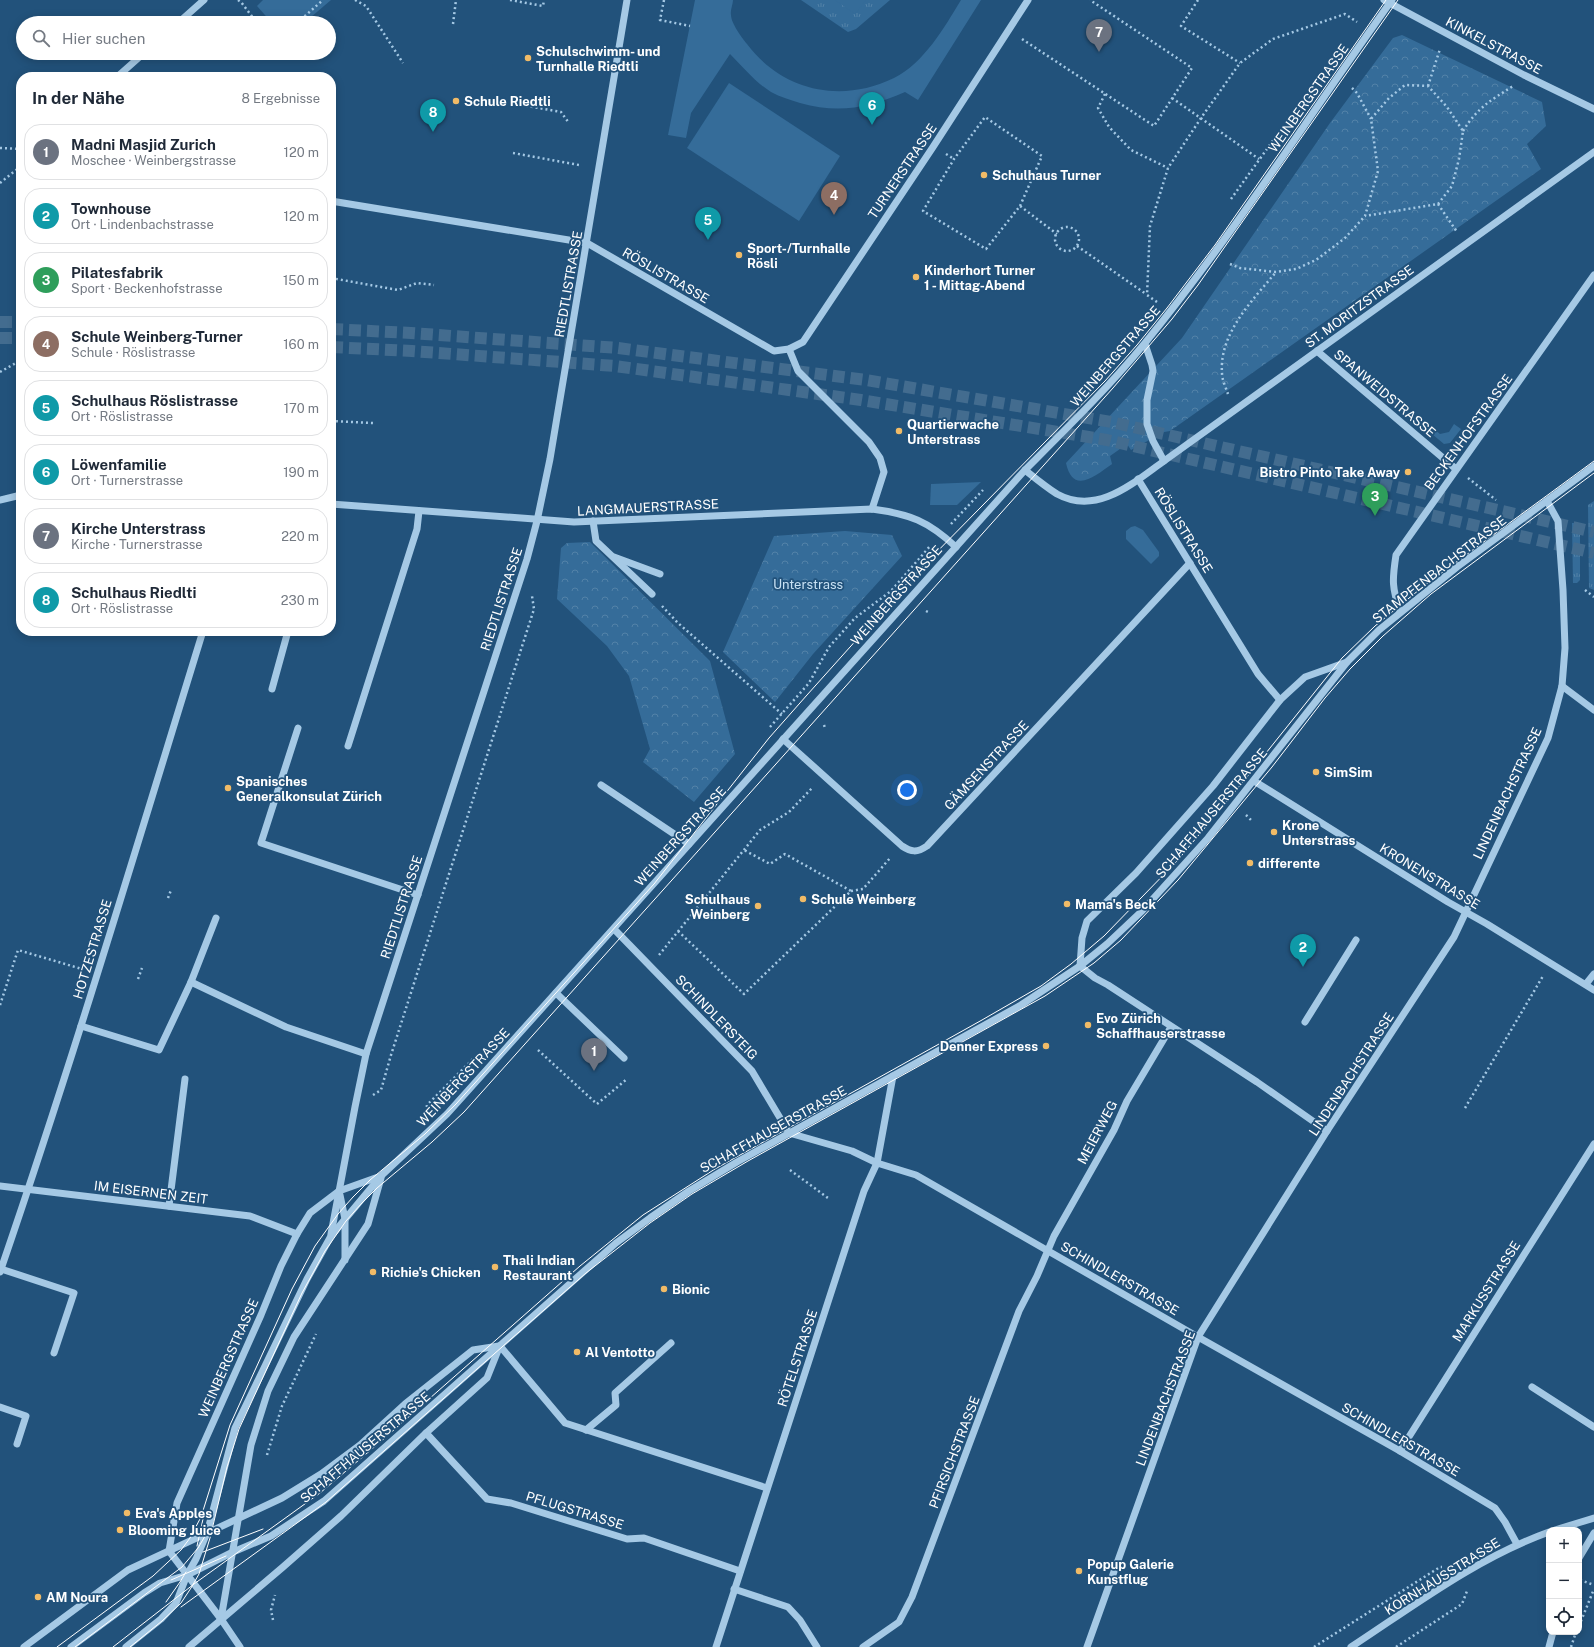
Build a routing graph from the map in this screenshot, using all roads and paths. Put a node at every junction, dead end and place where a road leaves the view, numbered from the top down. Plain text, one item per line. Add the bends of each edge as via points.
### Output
1 (204, 0) edge
2 (238, 0) edge
3 (323, 0) edge
4 (355, 0) edge
5 (456, 0) edge
6 (510, 0) edge
7 (544, 0) edge
8 (627, 0) edge
9 (664, 0) edge
10 (1028, 0) edge
11 (1090, 0) edge
12 (1198, 0) edge
13 (1388, 1) edge
14 (186, 16) edge
15 (252, 16) edge
16 (305, 16) edge
17 (1360, 18) dead end
18 (1358, 22) junction
19 (453, 24) dead end
20 (690, 26) dead end
21 (1353, 28) dead end
22 (1020, 38) dead end
23 (1440, 49) dead end
24 (136, 60) edge
25 (403, 63) dead end
26 (1240, 63) junction
27 (122, 72) edge
28 (1428, 86) junction
29 (1514, 86) dead end
30 (1352, 88) dead end
31 (1105, 94) junction
32 (1172, 98) junction
33 (511, 104) dead end
34 (1594, 109) edge
35 (1201, 118) junction
36 (1372, 119) junction
37 (569, 124) dead end
38 (1463, 131) junction
39 (1277, 134) dead end
40 (0, 148) edge
41 (16, 149) edge
42 (1594, 152) edge
43 (513, 153) dead end
44 (1259, 158) junction
45 (579, 165) dead end
46 (1168, 168) junction
47 (16, 170) edge
48 (0, 183) edge
49 (336, 202) edge
50 (1228, 204) dead end
51 (1438, 204) junction
52 (1020, 206) junction
53 (1365, 216) junction
54 (1457, 232) dead end
55 (1057, 234) junction
56 (587, 243) junction
57 (1077, 246) junction
58 (1230, 264) dead end
59 (1276, 272) junction
60 (1594, 276) edge
61 (336, 279) edge
62 (434, 285) dead end
63 (1147, 295) junction
64 (1162, 296) dead end
65 (1157, 302) junction
66 (1152, 308) dead end
67 (1144, 344) junction
68 (789, 349) junction
69 (1317, 351) junction
70 (16, 363) edge
71 (0, 372) edge
72 (1228, 394) dead end
73 (336, 421) edge
74 (373, 423) dead end
75 (1164, 461) junction
76 (1594, 466) edge
77 (1456, 469) junction
78 (1025, 470) junction
79 (1468, 478) dead end
80 (1138, 479) junction
81 (984, 490) dead end
82 (16, 496) edge
83 (0, 500) edge
84 (1496, 500) dead end
85 (1547, 501) junction
86 (336, 504) edge
87 (872, 509) junction
88 (419, 511) junction
89 (537, 520) junction
90 (593, 521) junction
91 (941, 533) junction
92 (956, 547) junction
93 (610, 555) junction
94 (1190, 562) junction
95 (660, 574) dead end
96 (1584, 590) dead end
97 (652, 594) joint
98 (1594, 597) edge
99 (534, 609) dead end
100 (1400, 612) junction
101 (201, 636) edge
102 (287, 636) edge
103 (1347, 662) junction
104 (809, 683) dead end
105 (1562, 686) junction
106 (272, 689) dead end
107 (1280, 700) junction
108 (1594, 710) edge
109 (782, 714) dead end
110 (298, 728) dead end
111 (783, 739) junction
112 (348, 746) dead end
113 (1254, 781) junction
114 (817, 784) dead end
115 (601, 785) dead end
116 (1244, 814) dead end
117 (1251, 820) dead end
118 (688, 844) junction
119 (744, 850) junction
120 (894, 854) dead end
121 (171, 890) dead end
122 (851, 891) junction
123 (418, 895) junction
124 (168, 898) dead end
125 (1466, 912) junction
126 (216, 918) dead end
127 (614, 929) junction
128 (678, 931) junction
129 (1356, 940) dead end
130 (650, 966) junction
131 (1080, 966) junction
132 (142, 968) dead end
133 (82, 969) dead end
134 (1544, 974) dead end
135 (1594, 974) edge
136 (138, 979) dead end
137 (191, 982) junction
138 (1586, 984) junction
139 (1594, 990) edge
140 (556, 994) junction
141 (0, 1005) edge
142 (1305, 1022) dead end
143 (81, 1026) junction
144 (1171, 1027) junction
145 (538, 1050) dead end
146 (366, 1054) junction
147 (624, 1058) dead end
148 (893, 1076) junction
149 (186, 1079) dead end
150 (627, 1079) dead end
151 (381, 1090) dead end
152 (1465, 1108) dead end
153 (1327, 1132) junction
154 (789, 1133) junction
155 (1594, 1144) edge
156 (877, 1163) junction
157 (790, 1170) dead end
158 (381, 1176) junction
159 (0, 1186) edge
160 (28, 1189) junction
161 (339, 1191) junction
162 (828, 1198) dead end
163 (169, 1206) junction
164 (345, 1219) junction
165 (297, 1234) junction
166 (331, 1236) junction
167 (1048, 1250) junction
168 (345, 1260) junction
169 (1, 1270) edge
170 (318, 1332) dead end
171 (1198, 1337) junction
172 (671, 1343) dead end
173 (500, 1346) junction
174 (54, 1353) dead end
175 (1532, 1387) dead end
176 (0, 1407) edge
177 (1594, 1427) edge
178 (586, 1430) junction
179 (426, 1433) junction
180 (17, 1444) dead end
181 (1400, 1451) junction
182 (266, 1456) dead end
183 (767, 1488) junction
184 (238, 1518) junction
185 (1594, 1518) edge
186 (1565, 1527) edge
187 (207, 1533) junction
188 (1546, 1533) edge
189 (1594, 1533) edge
190 (1517, 1544) junction
191 (169, 1551) junction
192 (232, 1552) junction
193 (1582, 1553) edge
194 (1440, 1567) dead end
195 (740, 1571) junction
196 (186, 1575) junction
197 (1582, 1581) edge
198 (1594, 1585) edge
199 (734, 1589) junction
200 (1594, 1589) edge
201 (276, 1594) dead end
202 (1462, 1604) dead end
203 (221, 1619) junction
204 (1582, 1619) edge
205 (273, 1620) dead end
206 (1552, 1635) edge
207 (1575, 1635) edge
208 (24, 1647) edge
209 (71, 1647) edge
210 (126, 1647) edge
211 (188, 1647) edge
212 (240, 1647) edge
213 (716, 1647) edge
214 (817, 1647) edge
215 (864, 1647) edge
216 (1087, 1647) edge
217 (1314, 1647) edge
218 (1351, 1647) edge
219 (1396, 1647) edge
220 (1549, 1647) edge
221 (1571, 1647) edge

1 - 14 street
2 - 15 path
3 - 16 path
4 - 25 path via 366,6
5 - 19 path
6 - 7 path via 543,6
8 - 56 street, RIEDTLISTRASSE
9 - 20 path via 660,20
10 - 68 street, TURNERSTRASSE via 802,342
11 - 32 path via 1192,68
12 - 26 path via 1181,26
13 - 34 street, KINKELSTRASSE via 1524,75
13 - 67 street, WEINBERGSTRASSE via 1209,261
17 - 18 path
18 - 21 path
18 - 26 path via 1345,14 1338,16 1272,39
22 - 31 path
23 - 28 path
24 - 27 street
26 - 35 path
28 - 36 path via 1405,85 1389,98
28 - 38 path via 1447,107
29 - 38 path via 1483,106
30 - 36 path
31 - 32 path via 1154,126
31 - 46 path via 1098,108 1109,127 1131,150
32 - 35 path
33 - 37 path via 561,112
35 - 44 path
35 - 46 path
36 - 53 path via 1378,171
38 - 51 path via 1460,159 1452,186
39 - 44 path
40 - 41 path
42 - 69 street, ST. MORITZSTRASSE
43 - 45 path
44 - 50 path
46 - 63 path via 1150,226
47 - 48 path
49 - 56 street, RÖSLISTRASSE
51 - 53 path
51 - 54 path
52 - 52 path via 986,249 923,210 954,159 985,117 1042,156
52 - 55 path
53 - 59 path via 1345,238 1316,260 1296,269
55 - 57 path via 1057,245 1061,249 1073,250
55 - 57 path via 1063,228 1077,232
56 - 68 street, RÖSLISTRASSE via 774,351
56 - 89 street, RIEDTLISTRASSE
57 - 63 path
58 - 59 path via 1240,268
59 - 72 path via 1238,319 1224,349 1222,374
60 - 77 street, BECKENHOFSTRASSE
61 - 62 path via 398,290 417,283
63 - 65 path
64 - 65 path
65 - 66 path
67 - 75 street via 1153,372 1147,400 1147,424 1152,441
67 - 78 street, WEINBERGSTRASSE via 1091,404
68 - 87 street via 798,370 869,442 880,458 884,472
69 - 75 street, ST. MORITZSTRASSE
69 - 77 street, SPANWEIDSTRASSE
70 - 71 path
73 - 74 path
75 - 80 street, ST. MORITZSTRASSE
76 - 85 street, STAMPFENBACHSTRASSE
77 - 100 street, BECKENHOFSTRASSE via 1396,555 1392,576 1393,590
78 - 80 street, RÖSLISTRASSE via 1058,494 1078,502 1099,501
78 - 92 street, WEINBERGSTRASSE
79 - 84 path
80 - 94 street, RÖSLISTRASSE
81 - 91 path
82 - 83 street
85 - 100 street, STAMPFENBACHSTRASSE
85 - 105 street, LINDENBACHSTRASSE via 1558,521 1565,648
86 - 88 street, LANGMAUERSTRASSE
87 - 90 street, LANGMAUERSTRASSE
87 - 91 street, LANGMAUERSTRASSE via 897,512 919,519
88 - 89 street, LANGMAUERSTRASSE
88 - 112 street via 417,529
89 - 90 street, LANGMAUERSTRASSE
89 - 123 street, RIEDTLISTRASSE via 527,559
90 - 93 street via 596,541
91 - 92 street, LANGMAUERSTRASSE
91 - 104 path via 891,591 855,618 829,647
92 - 111 street, WEINBERGSTRASSE
93 - 95 street
93 - 97 street
94 - 107 street, RÖSLISTRASSE via 1258,674
94 - 111 street, GÄMSENSTRASSE via 919,852 909,851 902,846
96 - 98 path
97 - 109 path via 678,623
99 - 151 path via 390,1055
100 - 103 street, STAMPFENBACHSTRASSE
101 - 143 street, HOTZESTRASSE
102 - 106 street
103 - 107 street, STAMPFENBACHSTRASSE via 1305,677
103 - 113 street, SCHAFFHAUSERSTRASSE
105 - 108 street
105 - 125 street, LINDENBACHSTRASSE via 1548,738
107 - 131 street, SCHAFFHAUSERSTRASSE via 1213,786 1136,873 1088,921 1082,938
110 - 123 street via 261,844
111 - 118 street, WEINBERGSTRASSE
113 - 125 street, KRONENSTRASSE
113 - 131 street, SCHAFFHAUSERSTRASSE via 1208,838 1142,911
114 - 119 path via 789,812 760,830
115 - 118 street
116 - 117 path
118 - 127 street, WEINBERGSTRASSE
119 - 122 path via 770,864 785,854
119 - 128 path
120 - 122 path via 863,889
121 - 124 path
122 - 128 path via 744,994
123 - 146 street, RIEDTLISTRASSE
125 - 138 street, KRONENSTRASSE
125 - 153 street, LINDENBACHSTRASSE via 1454,937
126 - 137 street
127 - 130 street, SCHINDLERSTEIG
127 - 140 street, WEINBERGSTRASSE
128 - 130 path
129 - 142 street
130 - 154 street, SCHINDLERSTEIG via 752,1071
131 - 144 street
131 - 148 street, SCHAFFHAUSERSTRASSE via 1021,1004
132 - 136 path
133 - 141 path via 18,950
134 - 152 path
135 - 138 street
137 - 143 street via 159,1050
137 - 146 street via 286,1028
138 - 139 street, KRONENSTRASSE
140 - 147 street
140 - 158 street, WEINBERGSTRASSE via 447,1114
143 - 160 street, HOTZESTRASSE
144 - 153 street via 1257,1082
144 - 167 street, MEIERWEG via 1127,1101
145 - 150 path via 597,1104
146 - 161 street, RIEDTLISTRASSE
148 - 154 street, SCHAFFHAUSERSTRASSE
148 - 156 street, RÖTELSTRASSE
149 - 163 street
153 - 171 street, LINDENBACHSTRASSE
154 - 156 street, SCHINDLERSTRASSE via 852,1151
154 - 173 street, SCHAFFHAUSERSTRASSE via 689,1190 616,1243
155 - 181 street, MARKUSSTRASSE
156 - 167 street, SCHINDLERSTRASSE via 916,1175
156 - 183 street, RÖTELSTRASSE via 864,1191
157 - 162 path
158 - 161 street, WEINBERGSTRASSE
158 - 164 street, WEINBERGSTRASSE
158 - 168 street via 368,1224
159 - 160 street, IM EISERNEN ZEIT
160 - 163 street, IM EISERNEN ZEIT
160 - 169 street, HOTZESTRASSE
161 - 164 street
161 - 165 street, WEINBERGSTRASSE via 310,1213
161 - 166 street, RIEDTLISTRASSE
163 - 165 street, IM EISERNEN ZEIT via 250,1216
164 - 166 street, WEINBERGSTRASSE
164 - 168 street
165 - 191 street, WEINBERGSTRASSE via 177,1503
166 - 187 street, WEINBERGSTRASSE via 307,1279 235,1428
167 - 171 street, SCHINDLERSTRASSE
167 - 215 street, PFIRSICHSTRASSE via 1019,1311 912,1597 898,1622
168 - 184 street via 294,1337 268,1392 251,1445
169 - 174 street via 74,1293
170 - 182 path via 282,1406
171 - 181 street, SCHINDLERSTRASSE
171 - 216 street, LINDENBACHSTRASSE
172 - 178 street via 616,1393 616,1405
173 - 178 street via 565,1423
173 - 179 street, SCHAFFHAUSERSTRASSE via 487,1378
173 - 184 street, SCHAFFHAUSERSTRASSE via 472,1350 321,1474 282,1498
173 - 192 street, SCHAFFHAUSERSTRASSE via 324,1502 271,1536
175 - 177 street
176 - 180 street via 26,1416
178 - 183 street
179 - 195 street, PFLUGSTRASSE via 487,1499 512,1503 627,1539 644,1538
179 - 203 street, SCHAFFHAUSERSTRASSE via 341,1516
181 - 190 street, SCHINDLERSTRASSE via 1495,1508
183 - 195 street, RÖTELSTRASSE
184 - 187 street, SCHAFFHAUSERSTRASSE
184 - 192 street
185 - 186 street
187 - 191 street, SCHAFFHAUSERSTRASSE
187 - 196 street, WEINBERGSTRASSE
188 - 190 street, KORNHAUSSTRASSE
189 - 193 street
190 - 218 street, KORNHAUSSTRASSE via 1476,1566
191 - 196 street
191 - 208 street, SCHAFFHAUSERSTRASSE via 128,1570
192 - 196 street, SCHAFFHAUSERSTRASSE
192 - 203 street
194 - 217 path
195 - 199 street, RÖTELSTRASSE
196 - 203 street
196 - 209 street, SCHAFFHAUSERSTRASSE via 160,1583
196 - 210 street, WEINBERGSTRASSE via 176,1603 161,1619
197 - 198 path
199 - 213 street, RÖTELSTRASSE
199 - 214 street via 788,1607 800,1620
200 - 204 path
201 - 205 path via 271,1610
202 - 219 path
203 - 211 street, SCHAFFHAUSERSTRASSE
203 - 212 street
206 - 220 street
207 - 221 path

